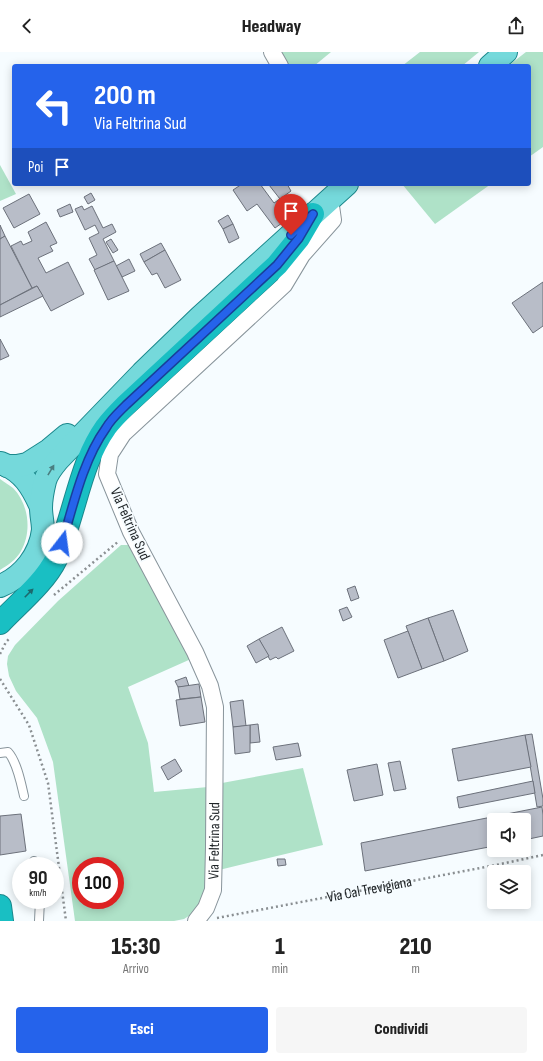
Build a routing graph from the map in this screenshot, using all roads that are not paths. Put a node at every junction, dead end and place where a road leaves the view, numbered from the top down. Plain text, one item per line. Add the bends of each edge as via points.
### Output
1 (272, 52) edge
2 (506, 52) edge
3 (279, 64) edge
4 (492, 64) edge
5 (342, 188) edge
6 (313, 214) junction
7 (142, 374) junction
8 (4, 464) edge
9 (41, 508) junction
10 (0, 586) edge
11 (6, 630) edge
12 (0, 753) edge
13 (24, 796) dead end
14 (0, 906) edge
15 (40, 909) edge
16 (2, 921) edge
17 (39, 921) edge
18 (196, 921) edge

1 - 3 street
2 - 4 main road
5 - 6 main road, Via Feltrina Sud
5 - 18 street, Via Feltrina Sud via 333,220 302,255 284,285 122,434 110,454 107,474 131,532 195,652 210,686 215,707 213,890 206,908
6 - 7 main road, Via Feltrina Sud
11 -> 6 highway via 56,560 86,464 106,427 126,405 277,265 299,238
7 - 8 main road, Via Feltrina Sud via 27,464
9 -> 7 main road, Via Feltrina Sud via 45,480 50,470
8 - 9 main road, Via Feltrina Sud via 22,476 34,491
9 - 10 main road, Via Feltrina Sud via 43,529 38,550 26,569
12 - 13 lane via 8,752 11,756
14 - 16 highway
15 - 17 lane

